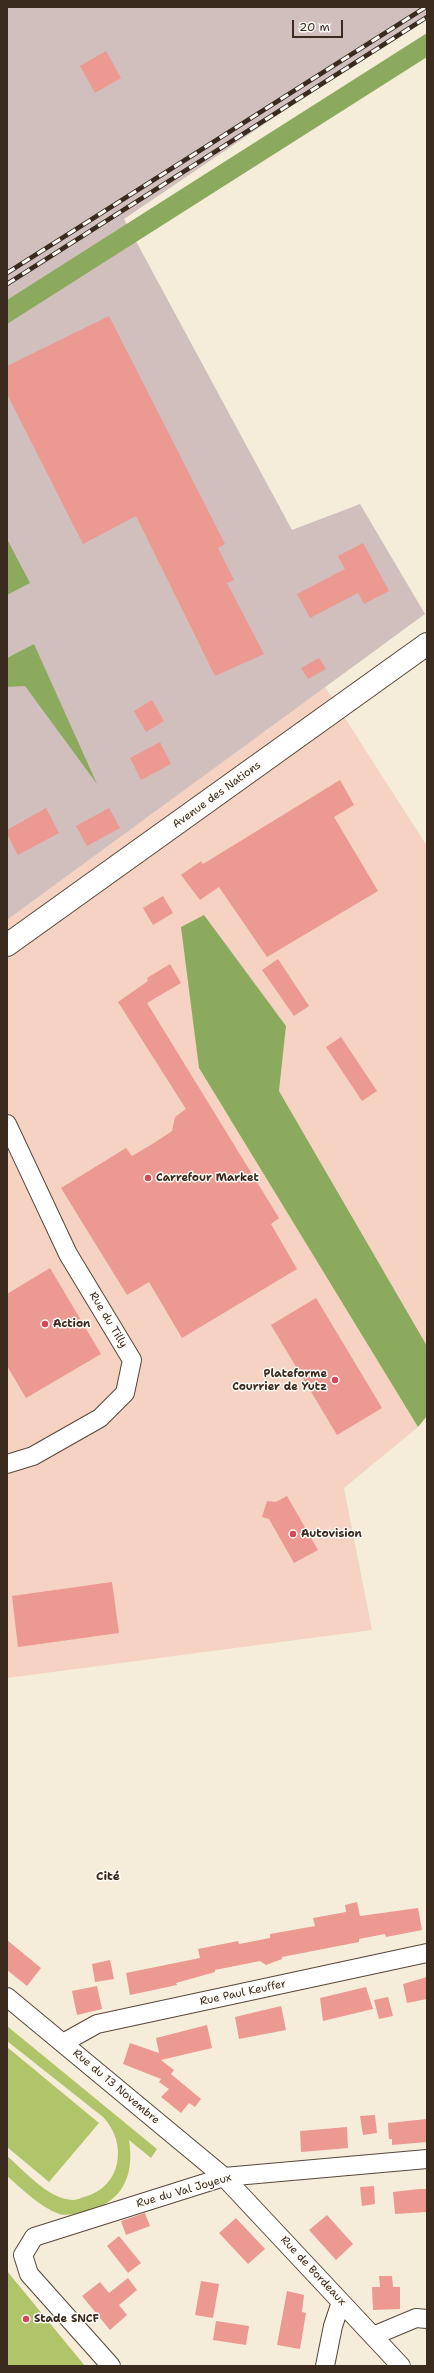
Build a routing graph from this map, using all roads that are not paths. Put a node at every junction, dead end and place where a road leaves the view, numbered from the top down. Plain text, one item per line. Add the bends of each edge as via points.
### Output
1 (427, 644) edge
2 (7, 946) edge
3 (7, 1124) edge
4 (7, 1464) edge
5 (427, 1953) edge
6 (7, 1997) edge
7 (63, 2043) junction
8 (427, 2159) edge
9 (224, 2177) junction
10 (341, 2302) junction
11 (427, 2319) edge
12 (373, 2336) junction
13 (111, 2366) edge
14 (325, 2366) edge
15 (401, 2366) edge

1 - 2 main road, Avenue des Nations
3 - 4 street, Rue du Tilly via 68,1254 132,1360 125,1394 100,1418 33,1456
5 - 7 street, Rue Paul Keuffer via 97,2024
6 - 7 street, Rue du 13 Novembre
7 - 9 street, Rue du 13 Novembre
8 - 9 street, Rue du Val Joyeux
9 - 10 street, Rue de Bordeaux
9 - 13 street, Rue du Val Joyeux via 34,2237 22,2255 29,2274
10 - 12 street, Rue de Bordeaux
10 - 14 street via 332,2326
11 - 12 street via 416,2318
12 - 15 street, Rue de Bordeaux

